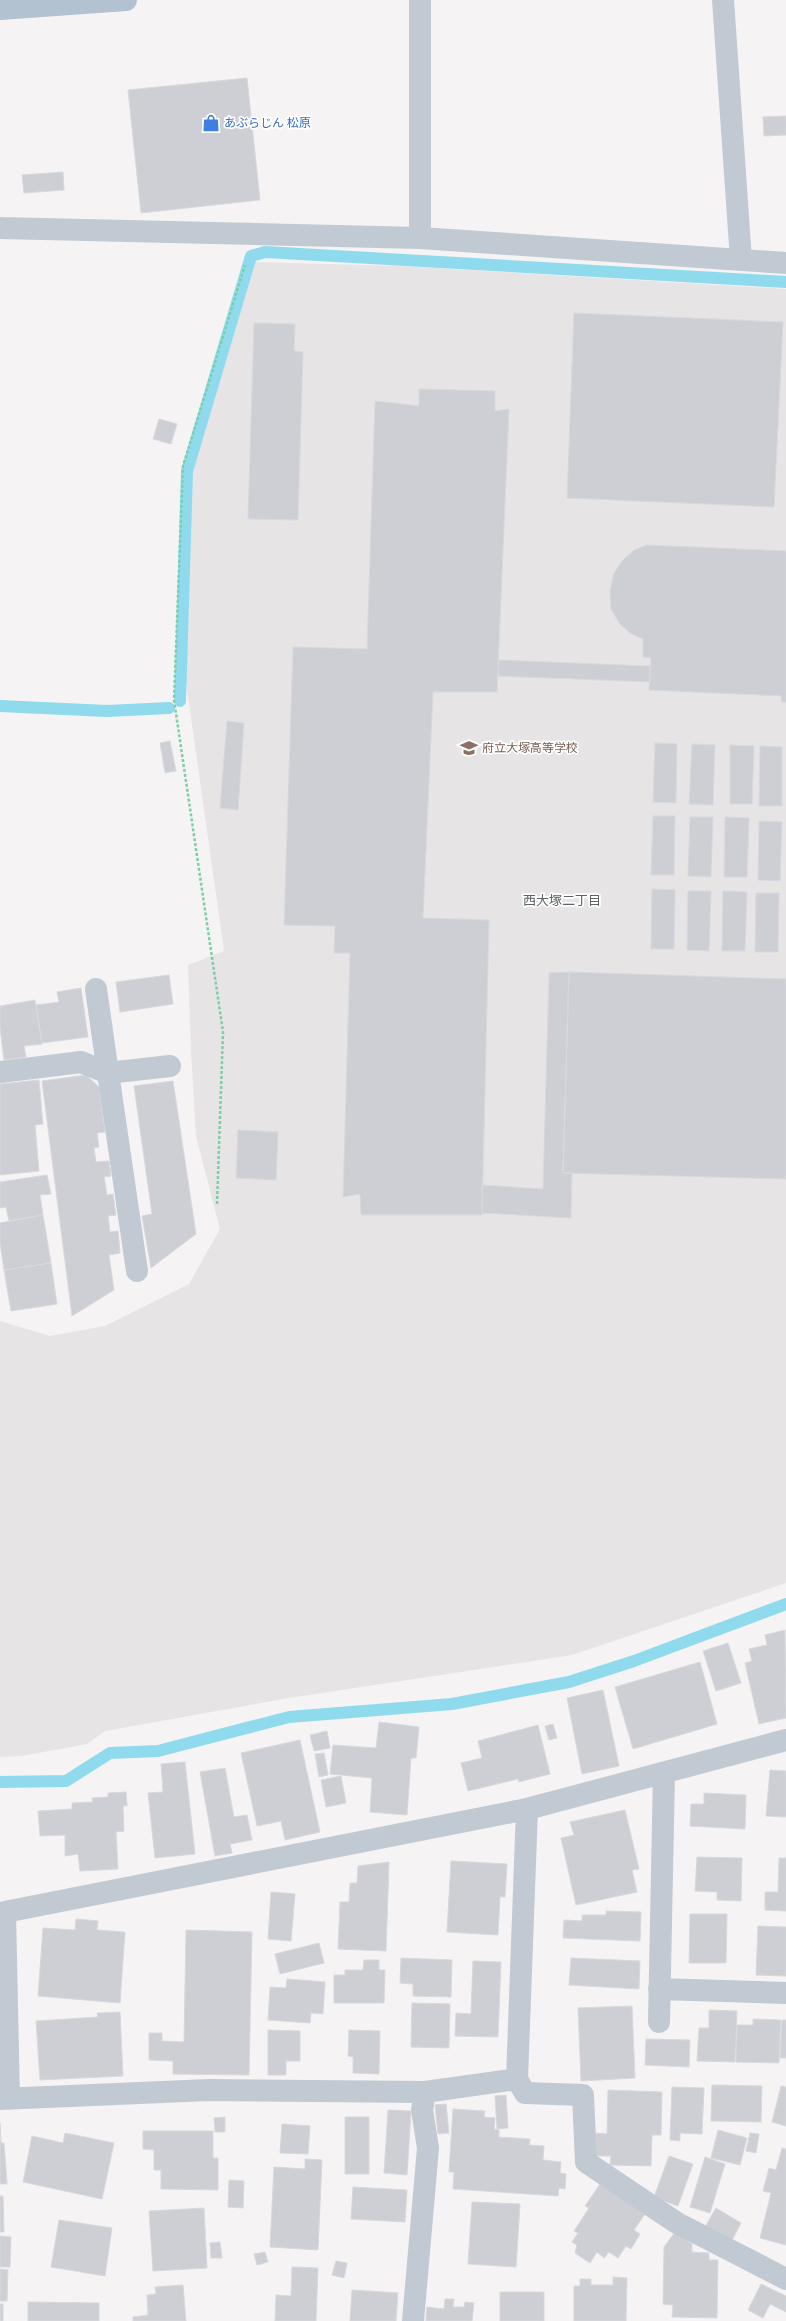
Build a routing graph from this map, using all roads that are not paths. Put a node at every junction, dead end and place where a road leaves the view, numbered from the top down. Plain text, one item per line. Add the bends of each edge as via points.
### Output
1 (126, 0) edge
2 (420, 0) edge
3 (724, 0) edge
4 (0, 8) edge
5 (0, 228) edge
6 (420, 238) junction
7 (741, 260) junction
8 (786, 263) edge
9 (96, 988) dead end
10 (170, 1066) dead end
11 (0, 1072) edge
12 (108, 1073) junction
13 (137, 1271) dead end
14 (786, 1740) edge
15 (664, 1773) junction
16 (528, 1809) junction
17 (3, 1912) edge
18 (659, 1989) junction
19 (786, 1993) edge
20 (659, 2022) dead end
21 (517, 2079) junction
22 (425, 2092) junction
23 (5, 2099) edge
24 (786, 2279) edge
25 (413, 2321) edge

1 - 4 main road
2 - 6 street
3 - 7 street
5 - 6 street
6 - 7 street
7 - 8 street
9 - 12 street
10 - 12 street
11 - 12 street via 81,1062
12 - 13 street
14 - 15 street
15 - 16 street
15 - 18 street
16 - 17 street
16 - 21 street
17 - 23 street
18 - 19 street
18 - 20 street
21 - 22 street
21 - 24 street via 525,2093 583,2095 586,2162 677,2223
22 - 23 street via 209,2090
22 - 25 street via 422,2110 428,2148

